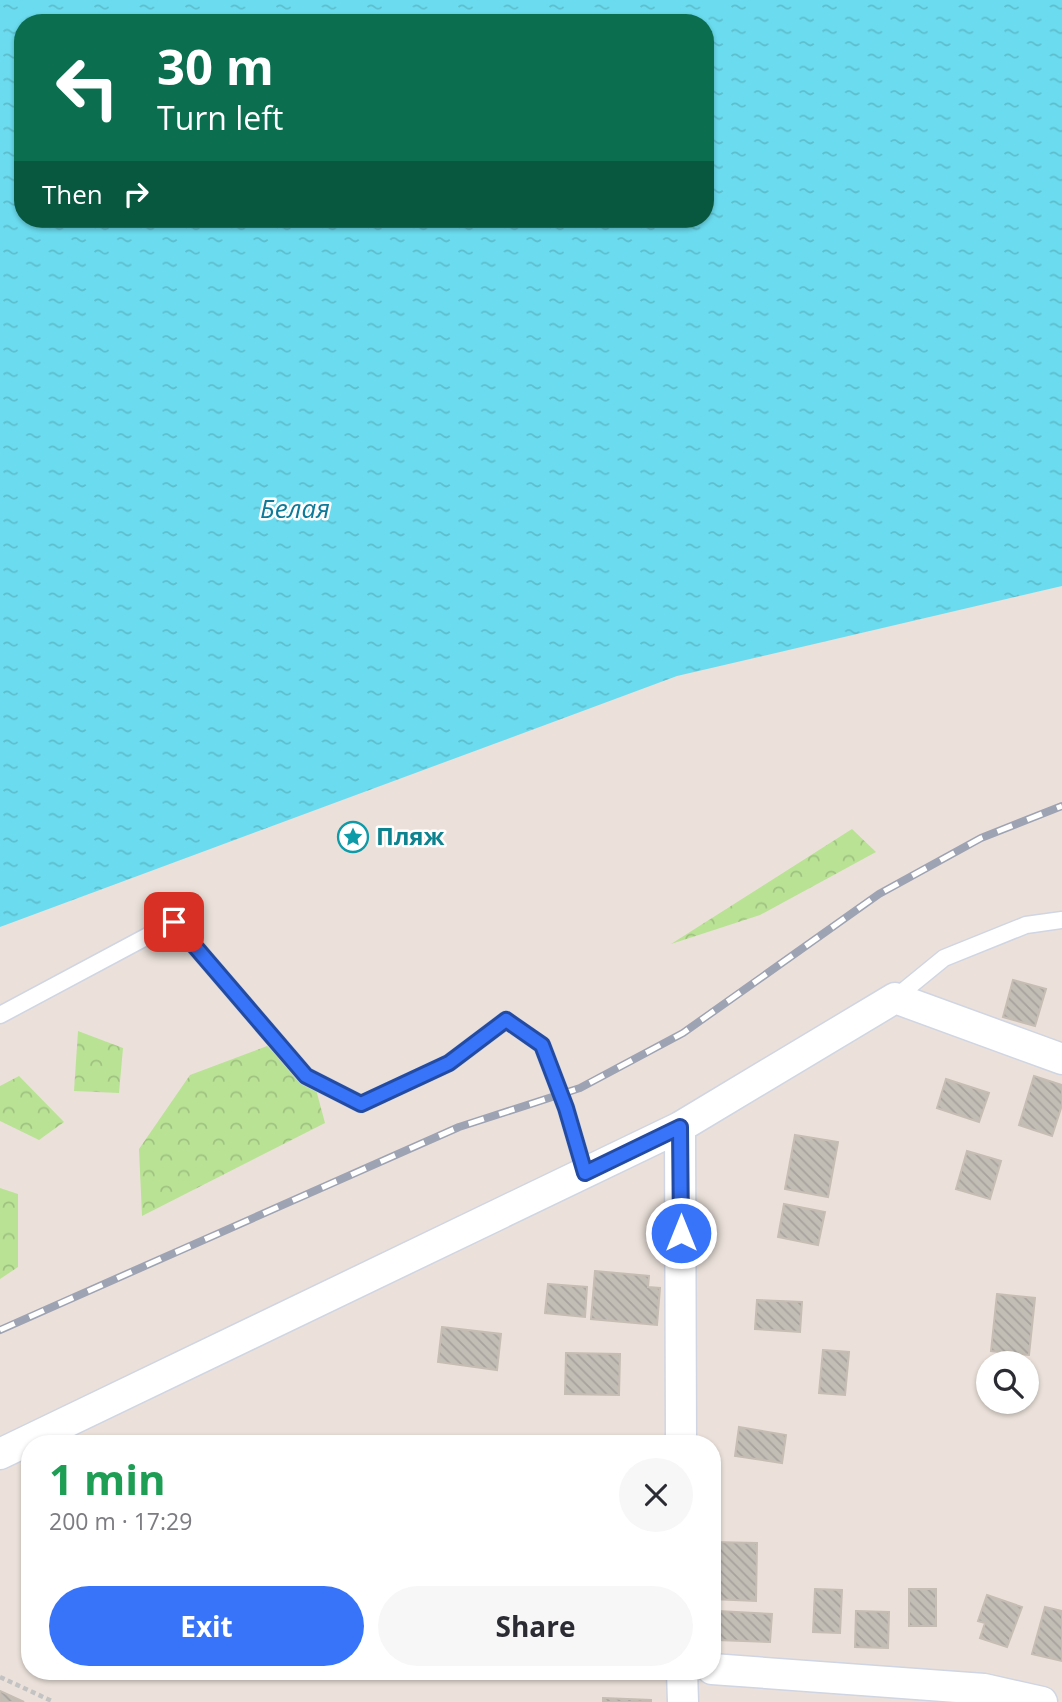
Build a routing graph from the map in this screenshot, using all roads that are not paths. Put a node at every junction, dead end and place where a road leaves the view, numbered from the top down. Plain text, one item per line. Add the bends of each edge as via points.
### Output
1 (1062, 920) edge
2 (895, 998) junction
3 (0, 1015) edge
4 (1062, 1059) edge
5 (680, 1127) junction
6 (585, 1173) junction
7 (40, 1435) edge
8 (681, 1435) edge
9 (21, 1444) edge
10 (0, 1454) edge
11 (721, 1670) edge
12 (682, 1680) edge
13 (683, 1702) edge
14 (1042, 1702) edge

1 - 2 lane via 1026,925 944,958
2 - 4 street
2 - 5 street
3 - 6 lane via 174,922 306,1076 361,1104 449,1063 506,1020 542,1045
5 - 6 street
5 - 8 street
6 - 7 street
9 - 10 street
11 - 14 street via 984,1689
12 - 13 street

